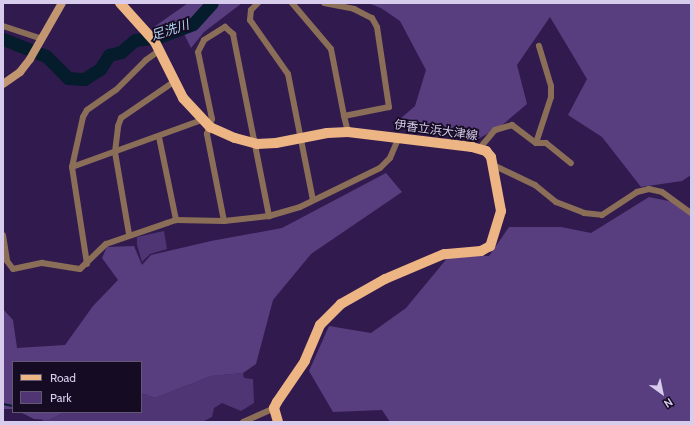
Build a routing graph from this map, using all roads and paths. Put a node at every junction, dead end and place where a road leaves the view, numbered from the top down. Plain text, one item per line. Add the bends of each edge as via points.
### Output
1 (62, 3) edge
2 (120, 3) edge
3 (258, 3) edge
4 (292, 3) edge
5 (324, 3) edge
6 (3, 26) edge
7 (42, 39) junction
8 (539, 46) dead end
9 (157, 47) junction
10 (175, 82) junction
11 (3, 84) edge
12 (344, 116) junction
13 (206, 123) junction
14 (348, 132) junction
15 (159, 137) junction
16 (399, 137) junction
17 (300, 139) junction
18 (254, 143) junction
19 (536, 144) junction
20 (479, 149) junction
21 (115, 152) junction
22 (571, 163) dead end
23 (493, 165) junction
24 (72, 167) junction
25 (313, 200) junction
26 (691, 213) edge
27 (268, 216) junction
28 (176, 220) junction
29 (224, 221) junction
30 (129, 234) junction
31 (3, 235) edge
32 (87, 264) junction
33 (274, 408) junction
34 (243, 422) edge
35 (278, 422) edge

1 - 7 street
2 - 9 main road, 伊香立浜大津線 via 147,32
3 - 17 street via 250,10 250,20 287,70
4 - 12 street via 331,49
5 - 12 street via 354,9 374,20 387,87 389,107
6 - 7 street
7 - 11 street via 20,72
8 - 19 street via 551,86 551,97
9 - 10 main road, 伊香立浜大津線
9 - 24 street via 116,90 86,110
10 - 13 main road, 伊香立浜大津線 via 183,98
10 - 21 street via 121,118
12 - 14 street
13 - 15 street
13 - 18 main road, 伊香立浜大津線 via 235,138
13 - 18 street via 212,119 198,52 204,40 225,27 233,34
13 - 29 street
14 - 16 main road, 伊香立浜大津線
14 - 17 main road, 伊香立浜大津線 via 327,133
15 - 21 street
15 - 28 street
16 - 20 main road, 伊香立浜大津線 via 432,144
16 - 25 street via 395,150 385,164 369,175
17 - 18 main road, 伊香立浜大津線 via 276,144
17 - 25 street
18 - 27 street
19 - 20 street via 512,126 495,130
19 - 22 street via 546,143
20 - 23 main road, 伊香立浜大津線 via 486,151
21 - 24 street
21 - 30 street
23 - 26 street via 535,185 556,202 584,213 602,215 637,192 649,189 662,192
23 - 33 main road, 伊香立浜大津線 via 501,211 490,246 481,251 444,254 385,279 341,304 320,325 306,361
24 - 32 street
25 - 27 street via 288,212
27 - 29 street
28 - 29 street
28 - 30 street
30 - 32 street via 106,244
31 - 32 street via 7,261 13,269 42,263 80,269
33 - 34 street
33 - 35 main road

